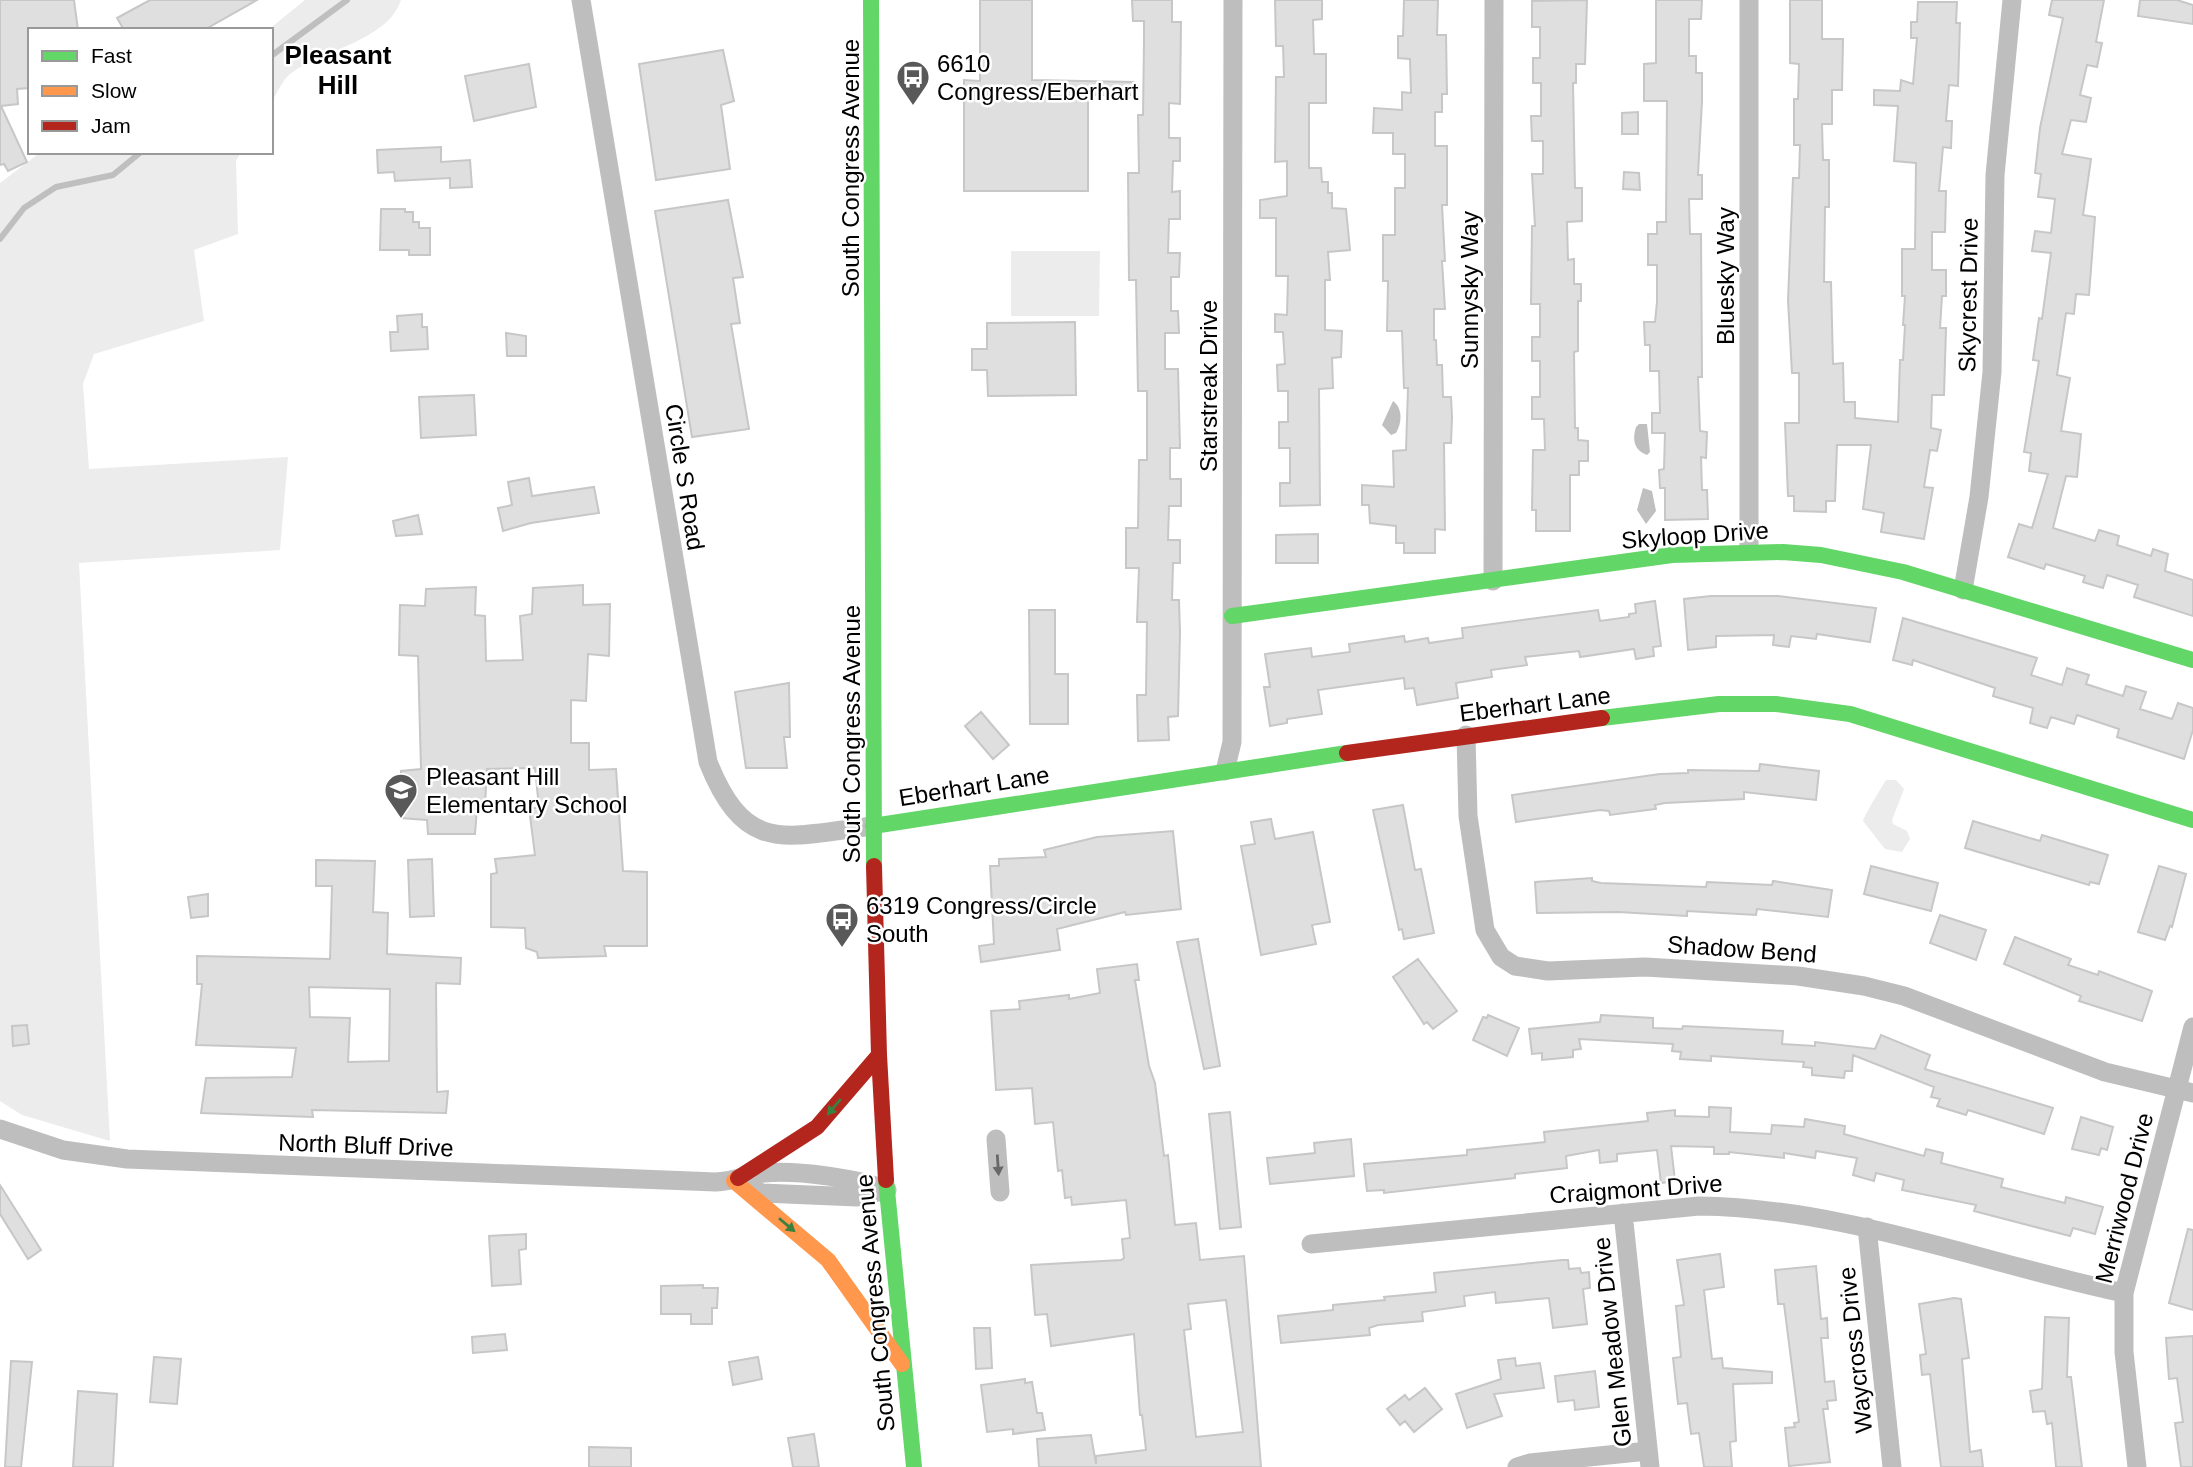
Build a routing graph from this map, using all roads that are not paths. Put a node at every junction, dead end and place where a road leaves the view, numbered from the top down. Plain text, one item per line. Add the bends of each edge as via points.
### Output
1 (580, 0) edge
2 (871, 0) edge
3 (1233, 0) edge
4 (1494, 0) edge
5 (1749, 0) edge
6 (2012, 0) edge
7 (1749, 551) junction
8 (1493, 581) junction
9 (1963, 590) junction
10 (1231, 616) junction
11 (2193, 660) edge
12 (1466, 734) junction
13 (1225, 771) junction
14 (2193, 820) edge
15 (873, 826) junction
16 (2193, 1027) edge
17 (879, 1055) junction
18 (2185, 1091) edge
19 (0, 1129) edge
20 (996, 1139) dead end
21 (734, 1181) junction
22 (887, 1190) junction
23 (1000, 1192) dead end
24 (1623, 1213) junction
25 (1867, 1227) junction
26 (1311, 1244) dead end
27 (2124, 1293) junction
28 (902, 1364) junction
29 (1649, 1459) edge
30 (914, 1467) edge
31 (1517, 1467) edge
32 (1892, 1467) edge
33 (2137, 1467) edge

1 - 15 street, Circle S Road via 708,762 731,810 762,831 792,835
2 - 15 street, South Congress Avenue
3 - 10 street, Starstreak Drive
4 - 8 street, Sunnysky Way
5 - 7 street, Bluesky Way
6 - 9 street, Skycrest Drive via 1995,175 1992,372 1979,498
7 - 8 street, Skyloop Drive via 1672,555
7 - 9 street, Skyloop Drive via 1860,561
8 - 10 street, Skyloop Drive
9 - 11 street, Skyloop Drive
10 - 13 street, Starstreak Drive via 1232,742
12 - 13 street, Eberhart Lane
12 - 14 street, Eberhart Lane via 1719,704 1812,708 1890,725
12 - 18 street, Shadow Bend via 1468,816 1485,930 1501,957 1515,966 1548,971 1645,967 1798,976 1864,986 1904,996 2105,1072
13 - 15 street, Eberhart Lane
15 - 17 street, South Congress Avenue
16 - 18 street, Merriwood Drive
17 -> 21 street via 817,1127
17 - 22 street, South Congress Avenue
18 - 27 street, Merriwood Drive
19 - 21 street, North Bluff Drive via 63,1150 134,1160
20 -> 23 street
21 - 22 street, North Bluff Drive via 762,1193 856,1197
21 -> 28 street via 828,1260
22 - 28 street, South Congress Avenue
24 - 25 street, Craigmont Drive via 1749,1207
24 - 26 street, Craigmont Drive
24 - 29 street, Glen Meadow Drive
25 - 27 street, Craigmont Drive
25 - 32 street, Waycross Drive
27 - 33 street, Merriwood Drive via 2124,1352
28 - 30 street, South Congress Avenue
29 - 31 street

